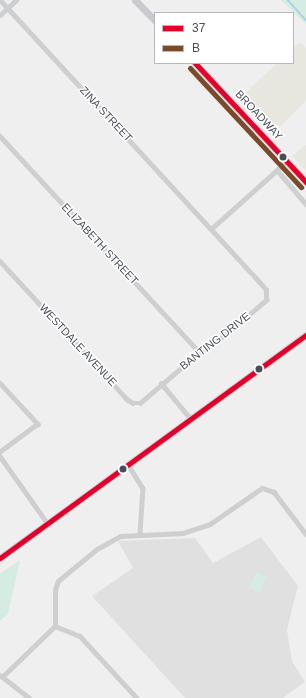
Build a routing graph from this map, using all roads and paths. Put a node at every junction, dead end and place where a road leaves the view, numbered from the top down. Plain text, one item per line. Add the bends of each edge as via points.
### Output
1 (0, 0) edge
2 (16, 0) edge
3 (135, 0) edge
4 (8, 8) junction
5 (0, 15) edge
6 (154, 20) edge
7 (196, 64) edge
8 (0, 136) edge
9 (287, 161) junction
10 (277, 170) junction
11 (306, 182) edge
12 (306, 204) edge
13 (211, 229) junction
14 (0, 261) edge
15 (306, 335) edge
16 (200, 353) junction
17 (0, 383) edge
18 (161, 383) junction
19 (192, 419) junction
20 (0, 452) edge
21 (0, 456) edge
22 (129, 466) junction
23 (48, 524) junction
24 (140, 533) junction
25 (306, 534) edge
26 (0, 558) edge
27 (55, 626) junction
28 (1, 676) edge
29 (29, 698) edge
30 (137, 698) edge

1 - 4 street, ZINA STREET
2 - 4 street
3 - 6 main road
4 - 5 street
4 - 13 street, ZINA STREET
7 - 9 main road, BROADWAY
8 - 16 street, ELIZABETH STREET
9 - 10 street
9 - 11 main road, BROADWAY
10 - 12 street
10 - 13 street
13 - 16 street, BANTING DRIVE via 266,290 266,300 230,332
14 - 18 street, WESTDALE AVENUE via 127,399 140,403
15 - 19 street
16 - 18 street, BANTING DRIVE
17 - 20 street via 38,424
18 - 19 street
19 - 22 street
21 - 23 street
22 - 23 street
22 - 24 street via 143,488
23 - 26 street
24 - 25 street via 183,533 210,524 262,488 274,492
24 - 27 street via 120,536 109,541 64,575 55,590
27 - 28 street
27 - 30 street via 80,636
28 - 29 street

